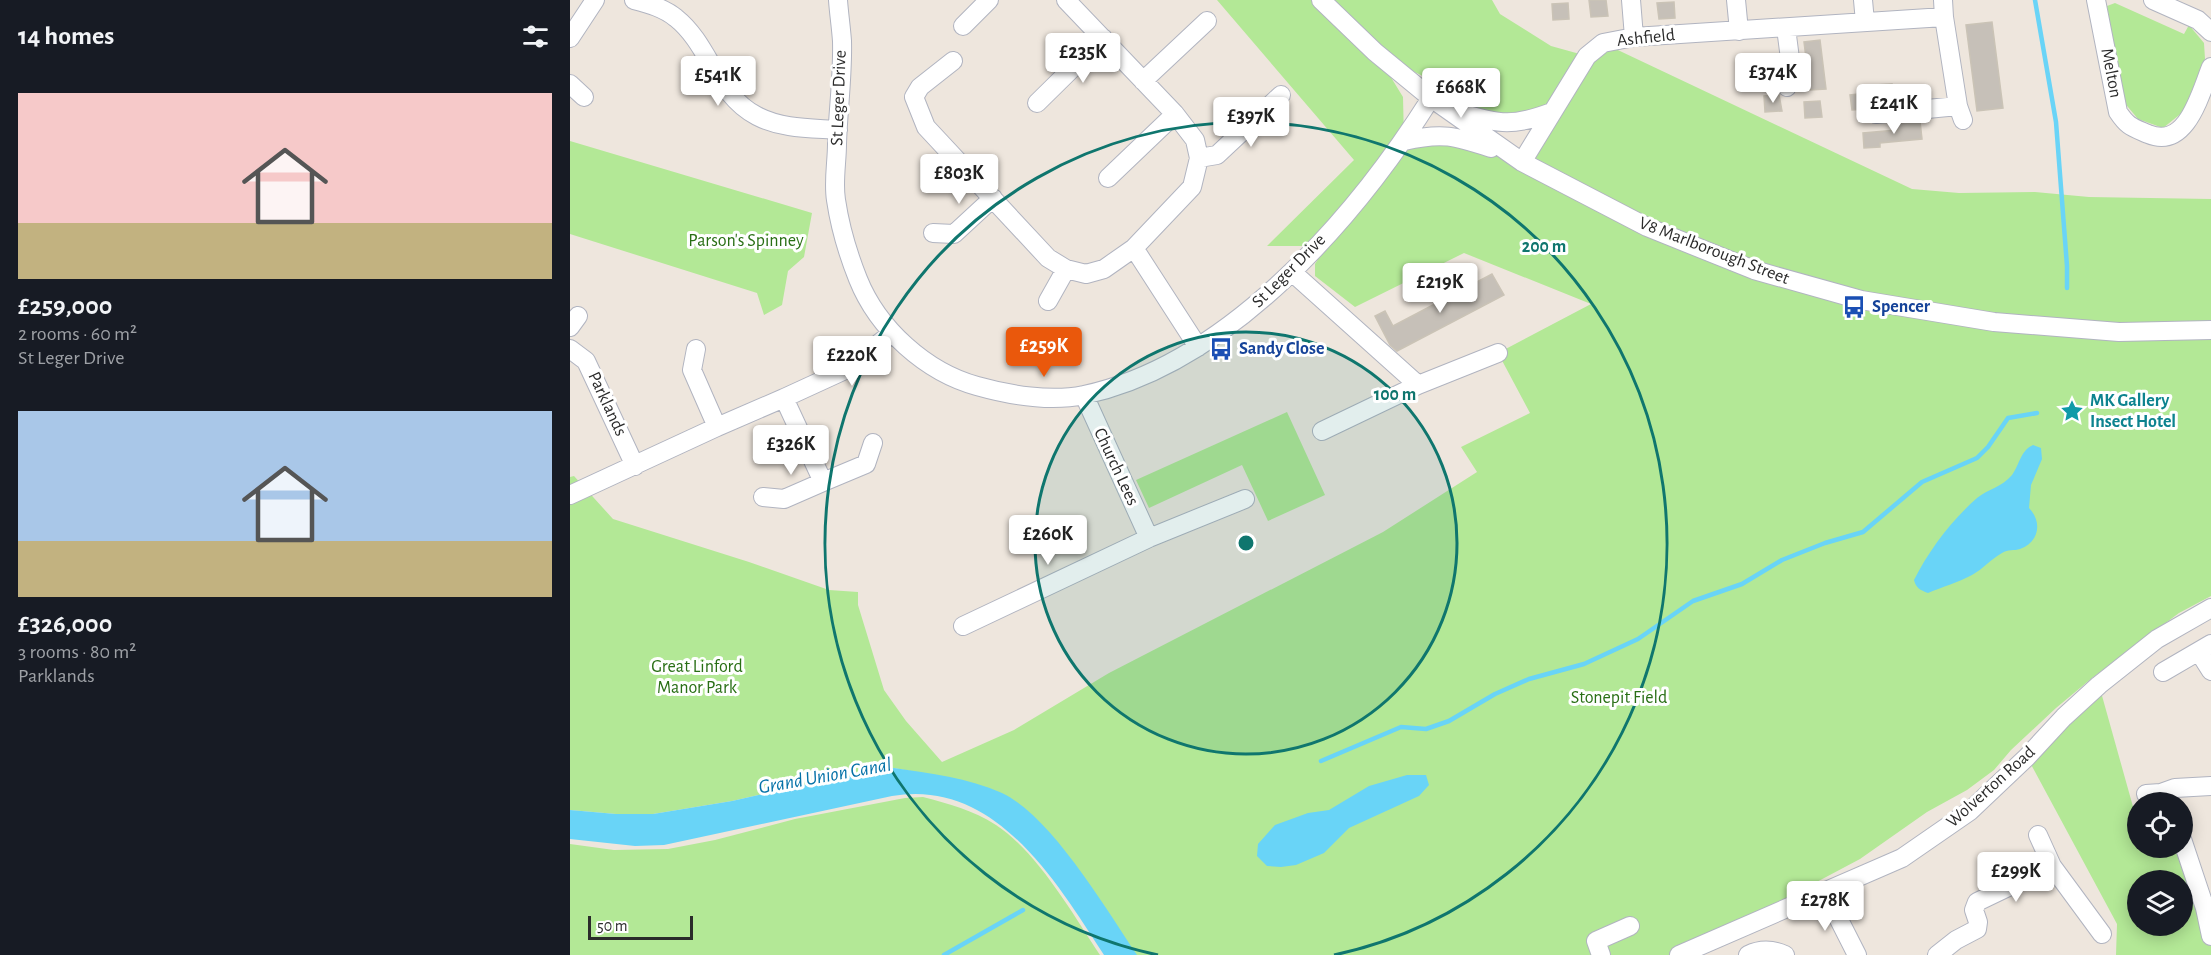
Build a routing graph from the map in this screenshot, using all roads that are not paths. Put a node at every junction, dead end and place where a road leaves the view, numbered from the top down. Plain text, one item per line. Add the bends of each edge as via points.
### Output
1 (595, 0) edge
2 (634, 0) edge
3 (838, 0) edge
4 (989, 0) edge
5 (1321, 0) edge
6 (1631, 0) edge
7 (1736, 0) edge
8 (1863, 0) edge
9 (2096, 0) edge
10 (2153, 0) edge
11 (1071, 2) edge
12 (1943, 9) edge
13 (1207, 21) dead end
14 (1865, 22) junction
15 (963, 26) dead end
16 (1786, 28) junction
17 (1739, 31) junction
18 (2211, 32) edge
19 (1634, 37) junction
20 (570, 38) edge
21 (1104, 38) junction
22 (953, 61) dead end
23 (2211, 67) edge
24 (1143, 81) junction
25 (570, 84) edge
26 (1787, 87) dead end
27 (1281, 95) dead end
28 (584, 97) dead end
29 (1437, 102) junction
30 (1037, 103) dead end
31 (1552, 112) junction
32 (1175, 114) junction
33 (1876, 114) dead end
34 (838, 130) junction
35 (1404, 141) junction
36 (1199, 158) junction
37 (1517, 159) junction
38 (1108, 178) dead end
39 (993, 198) junction
40 (933, 233) dead end
41 (1134, 248) junction
42 (1066, 268) junction
43 (1292, 272) junction
44 (1048, 301) dead end
45 (2211, 330) edge
46 (892, 333) junction
47 (1198, 347) junction
48 (570, 349) edge
49 (696, 349) dead end
50 (1498, 353) dead end
51 (1418, 386) junction
52 (1084, 395) junction
53 (784, 398) junction
54 (717, 427) junction
55 (1322, 430) dead end
56 (873, 443) dead end
57 (635, 466) junction
58 (823, 482) junction
59 (570, 495) edge
60 (763, 497) dead end
61 (1245, 498) dead end
62 (1149, 538) junction
63 (2211, 608) edge
64 (963, 626) dead end
65 (2205, 648) edge
66 (2211, 671) edge
67 (2163, 672) dead end
68 (2211, 786) edge
69 (2164, 792) edge
70 (2038, 835) dead end
71 (2189, 858) edge
72 (2052, 866) junction
73 (1825, 892) junction
74 (2208, 907) edge
75 (1630, 926) dead end
76 (2102, 934) dead end
77 (2211, 936) edge
78 (1601, 955) edge
79 (1679, 955) edge
80 (1748, 955) edge
81 (1785, 955) edge
82 (1857, 955) edge
83 (1937, 955) edge

1 - 20 street
2 - 34 street via 659,7 676,18 695,38 727,91 758,117 791,127
3 - 34 street, St Leger Drive via 842,43
4 - 15 street
5 - 29 street, V8 Marlborough Street via 1375,52
6 - 19 street
7 - 17 street
8 - 14 street
9 - 23 street, Melton via 2118,112 2127,125 2157,137 2172,136 2189,120
10 - 18 street via 2198,20
11 - 21 street
12 - 14 street, Ashfield
12 - 33 street, Ashfield via 1960,113
13 - 24 street
14 - 16 street, Ashfield
16 - 17 street, Ashfield
16 - 26 street via 1792,74
17 - 19 street, Ashfield
19 - 31 street, Ashfield via 1603,43 1587,56
21 - 24 street
21 - 30 street
22 - 39 street via 920,87 914,97 926,127
24 - 32 street
25 - 28 street
27 - 36 street via 1217,155
29 - 31 street via 1484,120 1507,123 1528,121
29 - 35 street, St Leger Drive
29 - 37 street, V8 Marlborough Street
31 - 37 street, Ashfield
32 - 36 street via 1195,140
32 - 38 street
34 - 46 street, St Leger Drive via 835,198 844,238 859,282
35 - 37 street via 1428,135 1455,136
35 - 43 street, St Leger Drive
36 - 41 street via 1192,187
37 - 45 street, V8 Marlborough Street via 1647,227 1754,270 1861,300 1994,322 2119,332
39 - 40 street via 956,242
39 - 42 street via 1048,258
41 - 42 street via 1104,269 1086,273
41 - 47 street
42 - 44 street
43 - 47 street, St Leger Drive via 1263,300
43 - 51 street
46 - 52 street, St Leger Drive via 934,367 961,382 1008,395
46 - 53 street via 845,370
47 - 52 street, St Leger Drive via 1142,377
48 - 57 street, Parklands via 586,361
49 - 54 street via 692,370
50 - 51 street
51 - 55 street
52 - 62 street, Church Lees
53 - 54 street
53 - 58 street
54 - 57 street
56 - 58 street via 866,464
57 - 59 street
58 - 60 street via 784,499
61 - 62 street
62 - 64 street
63 - 73 street, Wolverton Road via 2157,639 2099,685 1970,811 1902,858
65 - 66 street
65 - 67 street
68 - 69 street
70 - 72 street
71 - 74 street
72 - 76 street
72 - 83 street via 1977,902 1977,929
73 - 79 street, Wolverton Road
73 - 82 street
74 - 77 street
75 - 78 street via 1596,941
80 - 81 street via 1759,950

